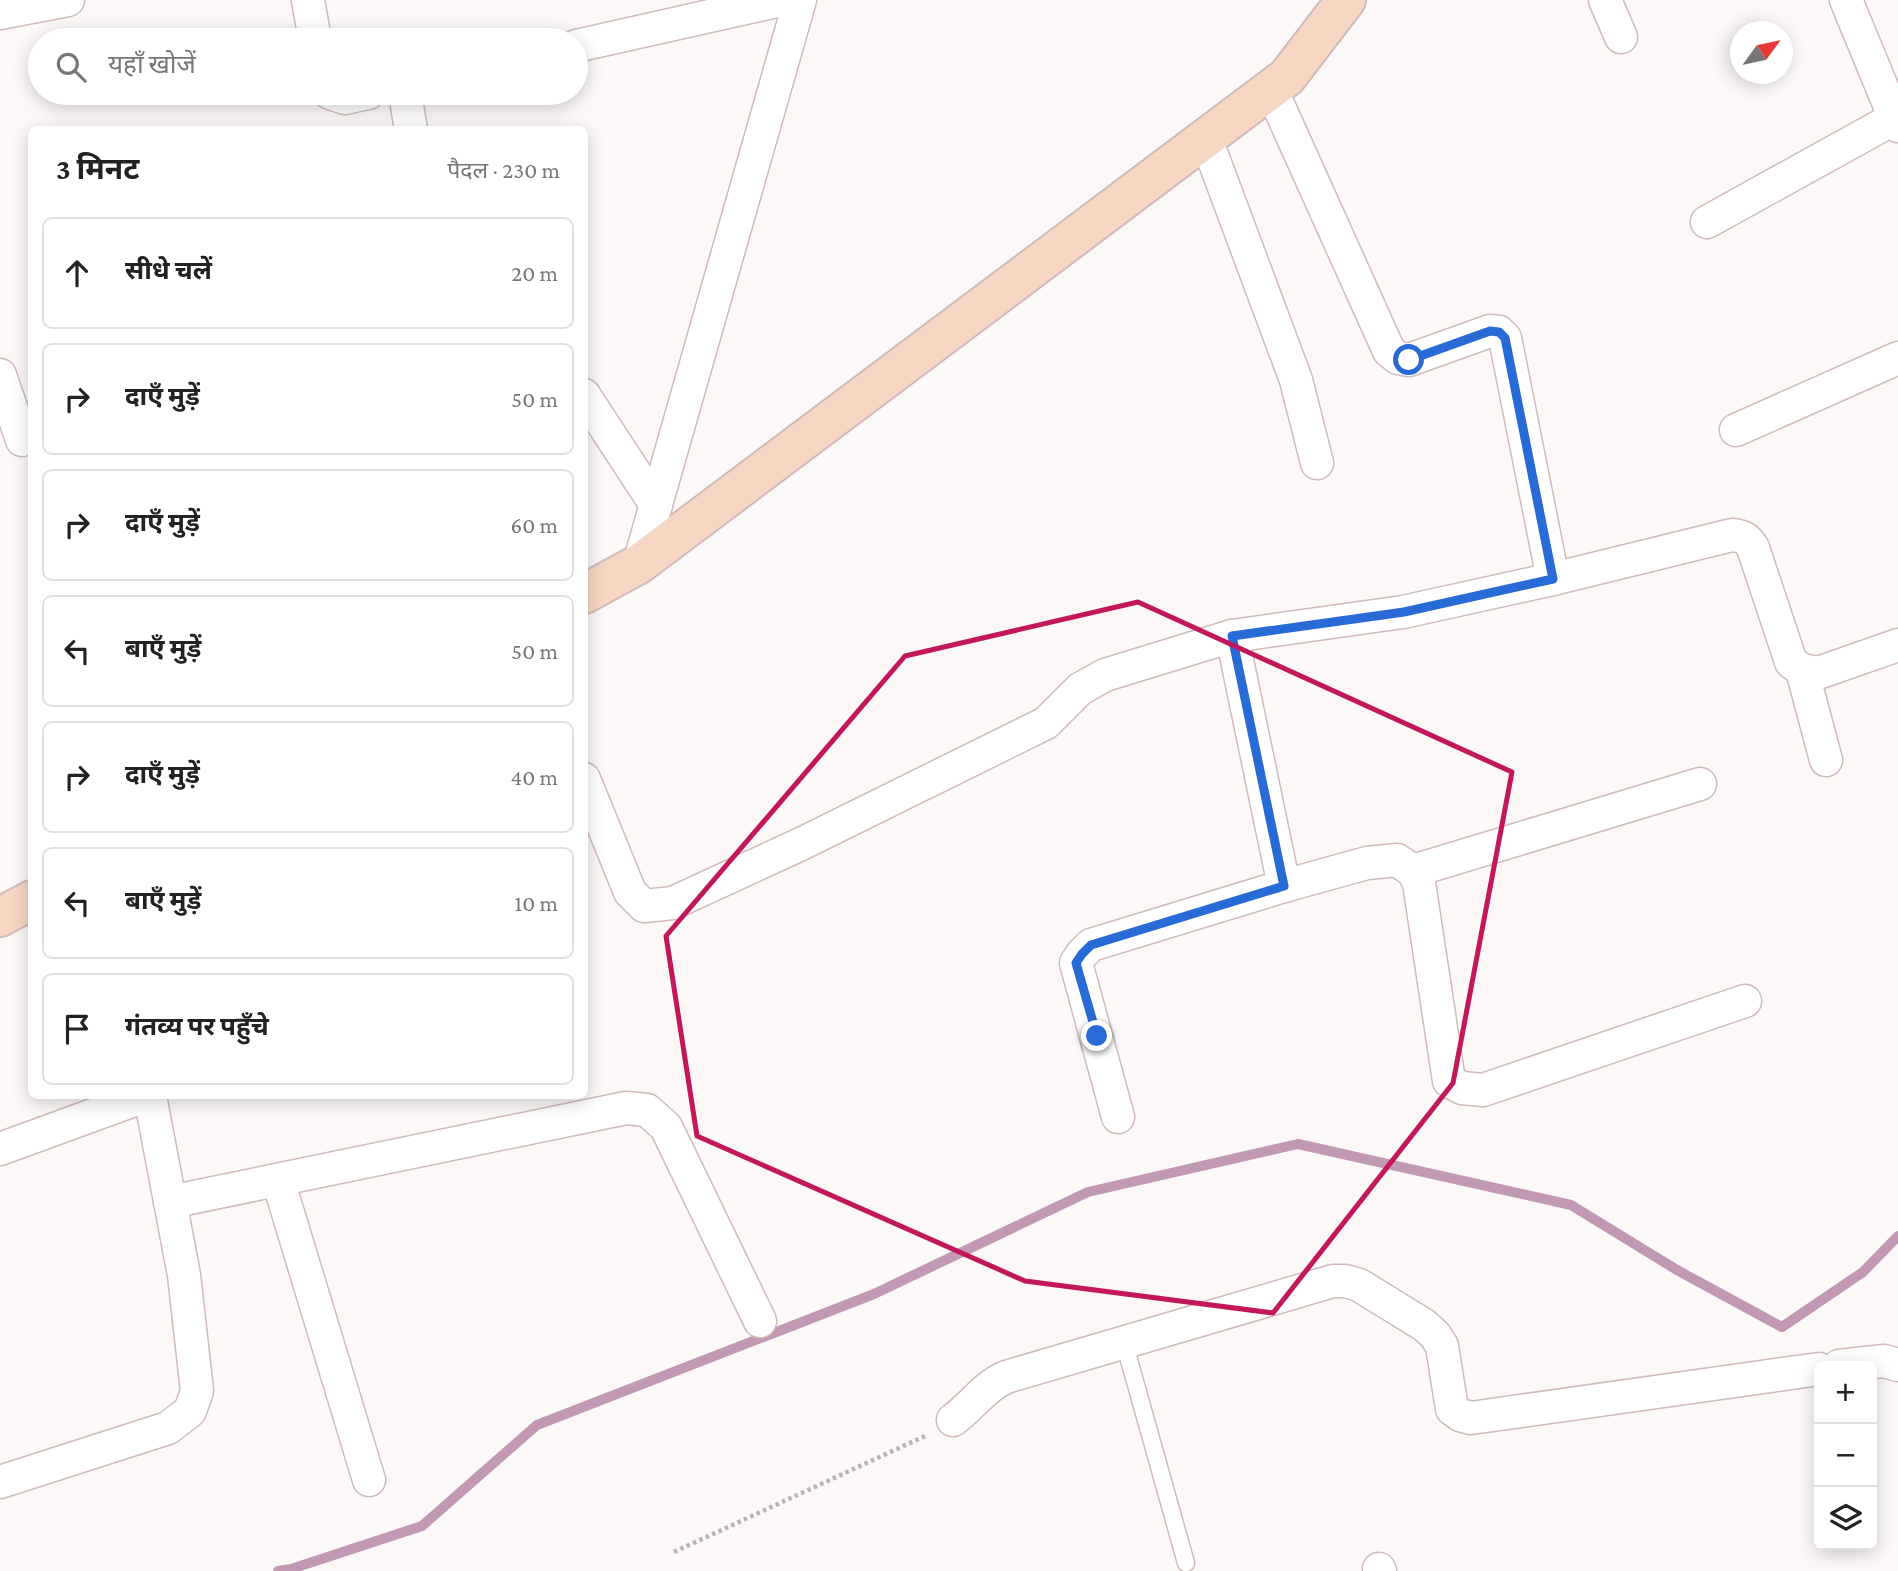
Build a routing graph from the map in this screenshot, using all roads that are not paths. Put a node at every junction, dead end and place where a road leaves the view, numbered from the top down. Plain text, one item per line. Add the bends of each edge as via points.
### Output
1 (68, 0) edge
2 (308, 0) edge
3 (781, 0) edge
4 (800, 0) edge
5 (1346, 0) edge
6 (1605, 0) edge
7 (1846, 0) edge
8 (0, 13) edge
9 (313, 28) edge
10 (1621, 37) dead end
11 (588, 43) edge
12 (1271, 89) junction
13 (407, 105) edge
14 (1896, 122) edge
15 (410, 126) edge
16 (1206, 139) junction
17 (1707, 222) dead end
18 (1898, 358) edge
19 (0, 375) edge
20 (588, 401) edge
21 (1736, 430) dead end
22 (18, 441) edge
23 (1317, 463) dead end
24 (656, 505) junction
25 (639, 564) junction
26 (1553, 579) junction
27 (588, 592) edge
28 (1232, 636) junction
29 (1898, 645) edge
30 (1802, 670) junction
31 (1826, 760) dead end
32 (1700, 784) dead end
33 (588, 789) edge
34 (1413, 871) junction
35 (1284, 886) junction
36 (28, 902) edge
37 (0, 917) edge
38 (1745, 1000) dead end
39 (139, 1099) edge
40 (148, 1099) edge
41 (1118, 1117) dead end
42 (0, 1149) edge
43 (278, 1180) junction
44 (170, 1202) junction
45 (760, 1321) dead end
46 (1124, 1342) junction
47 (1877, 1362) edge
48 (1898, 1365) edge
49 (1814, 1370) edge
50 (953, 1420) road end
51 (369, 1480) dead end
52 (0, 1482) edge
53 (1186, 1563) dead end

1 - 8 street
2 - 9 street
3 - 11 street
4 - 24 street
5 - 12 street via 1287,77
6 - 10 street
7 - 14 street
12 - 16 street
12 - 26 street via 1389,351 1409,360 1490,331 1505,338
13 - 15 street
14 - 17 street
16 - 23 street via 1296,380
16 - 25 street
18 - 21 street
19 - 22 street
20 - 24 street
24 - 25 street
25 - 27 street
26 - 28 street via 1404,612
26 - 30 street via 1742,536 1753,548 1791,662
28 - 33 street via 1105,675 1080,689 1046,723 673,903 644,906 630,892
28 - 35 street
29 - 30 street via 1818,673
30 - 31 street
32 - 34 street
34 - 35 street via 1397,860 1367,863
34 - 38 street via 1419,883 1449,1081 1462,1088 1483,1090
35 - 41 street via 1091,945 1082,954 1076,963
36 - 37 street
39 - 42 street
40 - 44 street
43 - 44 street
43 - 45 street via 626,1108 646,1110 666,1127
43 - 51 street
44 - 52 street via 184,1275 197,1391 190,1411 168,1428
46 - 49 street via 1345,1281 1359,1285 1436,1335 1442,1346 1452,1409 1471,1418
46 - 50 street via 1006,1377
46 - 53 lane
47 - 48 street

